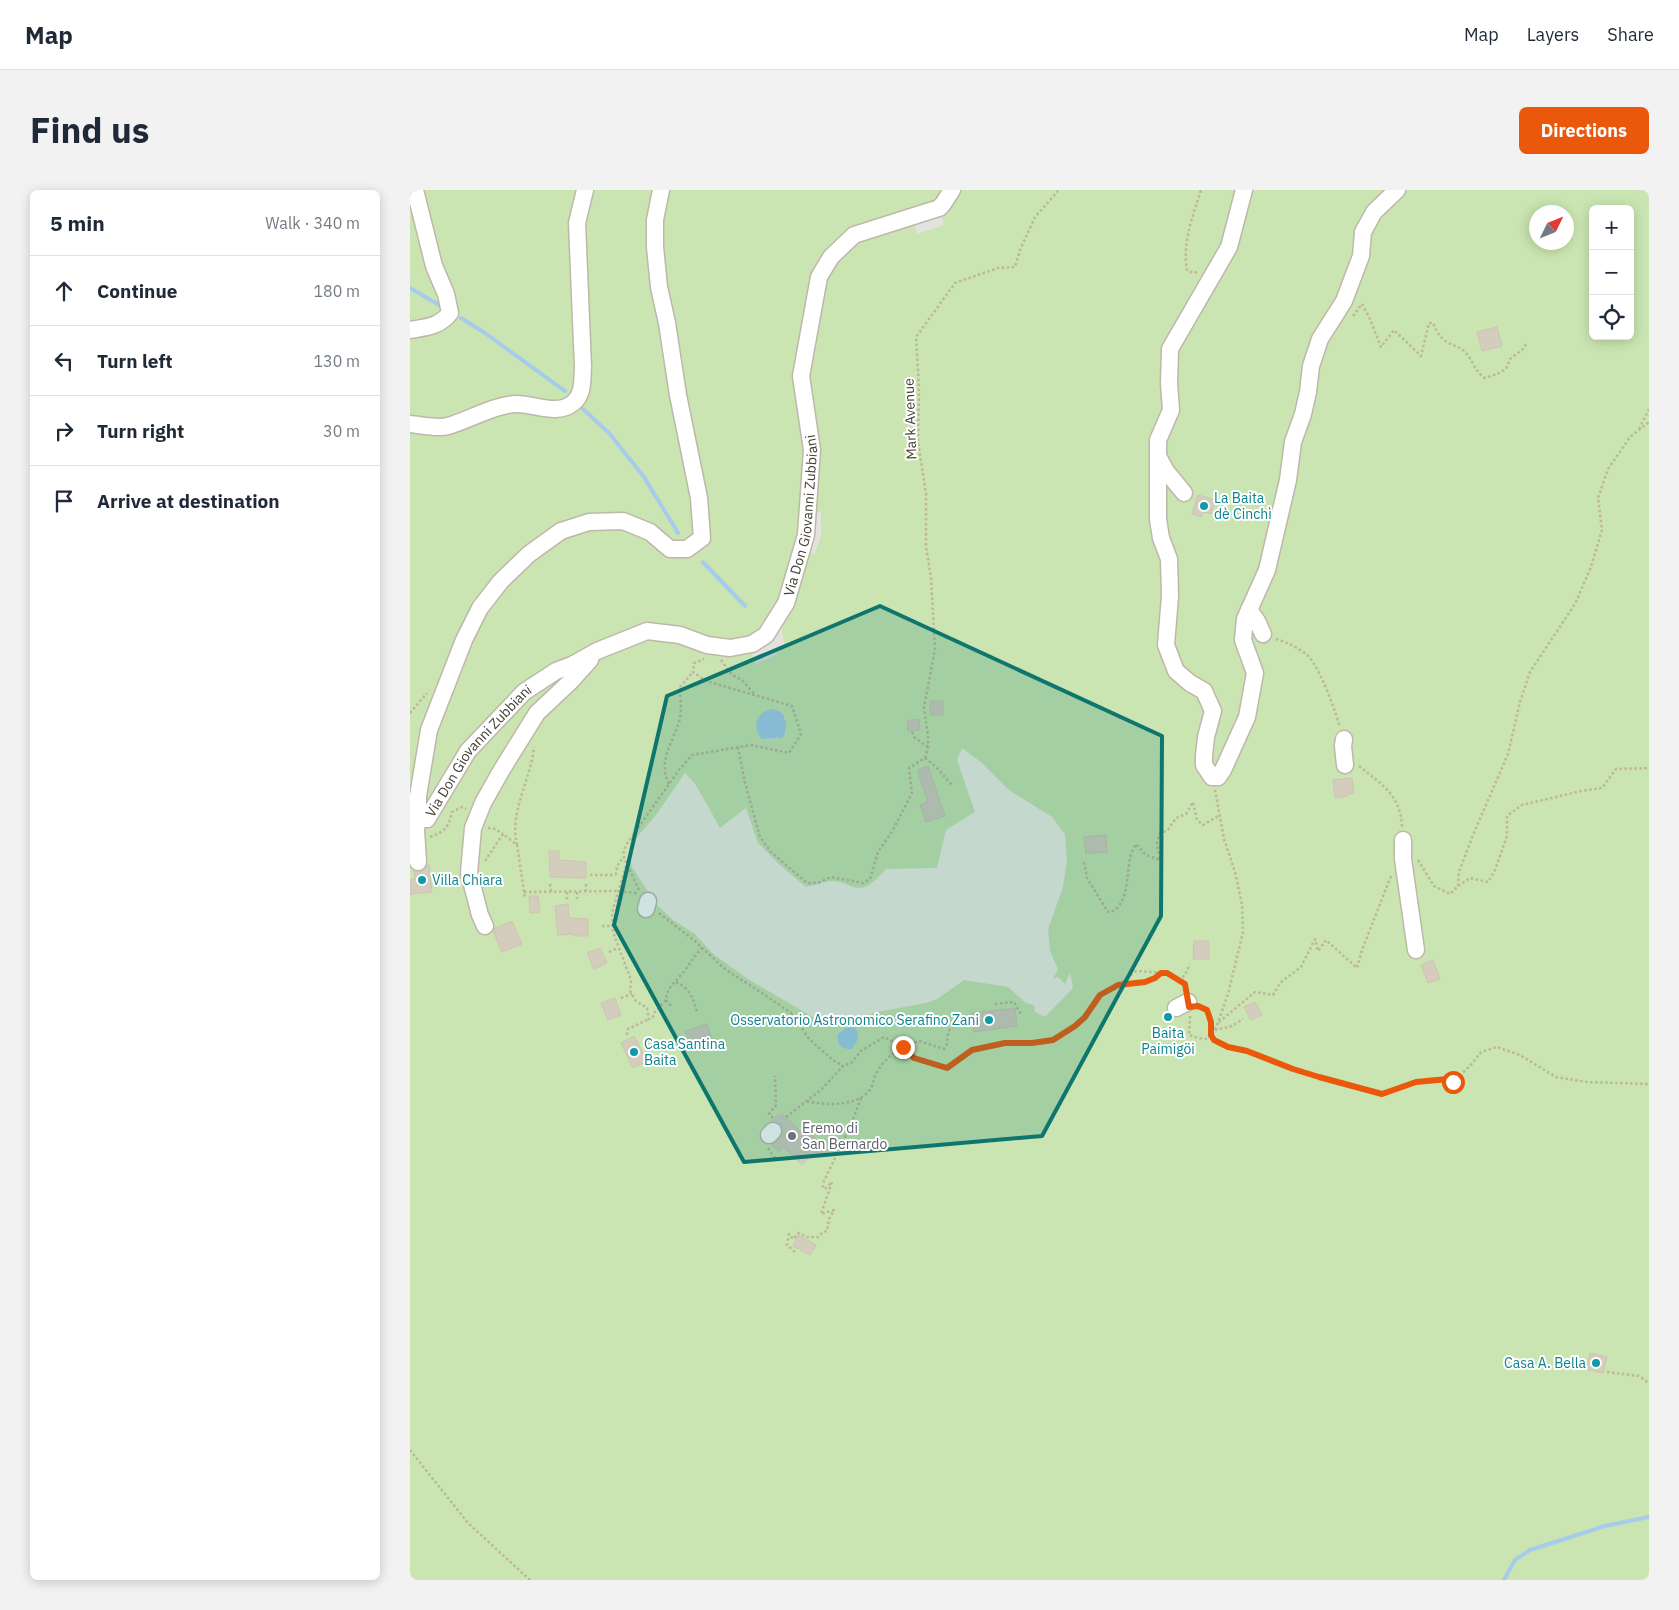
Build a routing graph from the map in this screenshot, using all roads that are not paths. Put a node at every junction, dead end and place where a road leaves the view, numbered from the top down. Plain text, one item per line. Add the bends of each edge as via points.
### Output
1 (415, 190) edge
2 (585, 190) edge
3 (661, 190) edge
4 (952, 190) edge
5 (1244, 190) edge
6 (1397, 190) edge
7 (410, 330) edge
8 (410, 424) edge
9 (1158, 456) junction
10 (1184, 492) dead end
11 (1249, 610) junction
12 (1263, 634) dead end
13 (597, 651) junction
14 (1344, 738) dead end
15 (1345, 765) dead end
16 (418, 814) junction
17 (1403, 840) dead end
18 (418, 862) dead end
19 (485, 926) dead end
20 (1416, 950) dead end

1 - 7 street via 434,266 450,313 437,325
2 - 8 street via 577,223 583,367 582,390 578,399 567,407 555,408 516,404 446,427
3 - 16 street, Via Don Giovanni Zubbiani via 655,220 659,287 699,498 702,538 687,549 670,549 650,532 623,521 589,522 561,530 501,581 480,608 464,640 429,730
4 - 13 street, Via Don Giovanni Zubbiani via 938,208 854,235 831,257 819,278 801,376 812,450 806,535 786,603 766,635 752,644 730,648 680,635 647,631
5 - 9 street via 1230,248 1170,349 1171,410 1158,440
6 - 11 street via 1374,212 1363,232 1361,256 1344,301 1320,339 1311,366 1303,414 1293,442 1288,480 1267,570
9 - 10 street
9 - 11 street via 1158,519 1169,559 1166,646 1176,670 1204,691 1213,711 1204,756 1204,765 1212,778 1218,777 1223,770 1247,717 1254,672 1243,640
11 - 12 street
13 - 16 street, Via Don Giovanni Zubbiani via 556,671 524,692 468,751 427,819
13 - 19 street via 571,681 537,712 501,771 473,828 469,873
14 - 15 street
16 - 18 street
17 - 20 street

